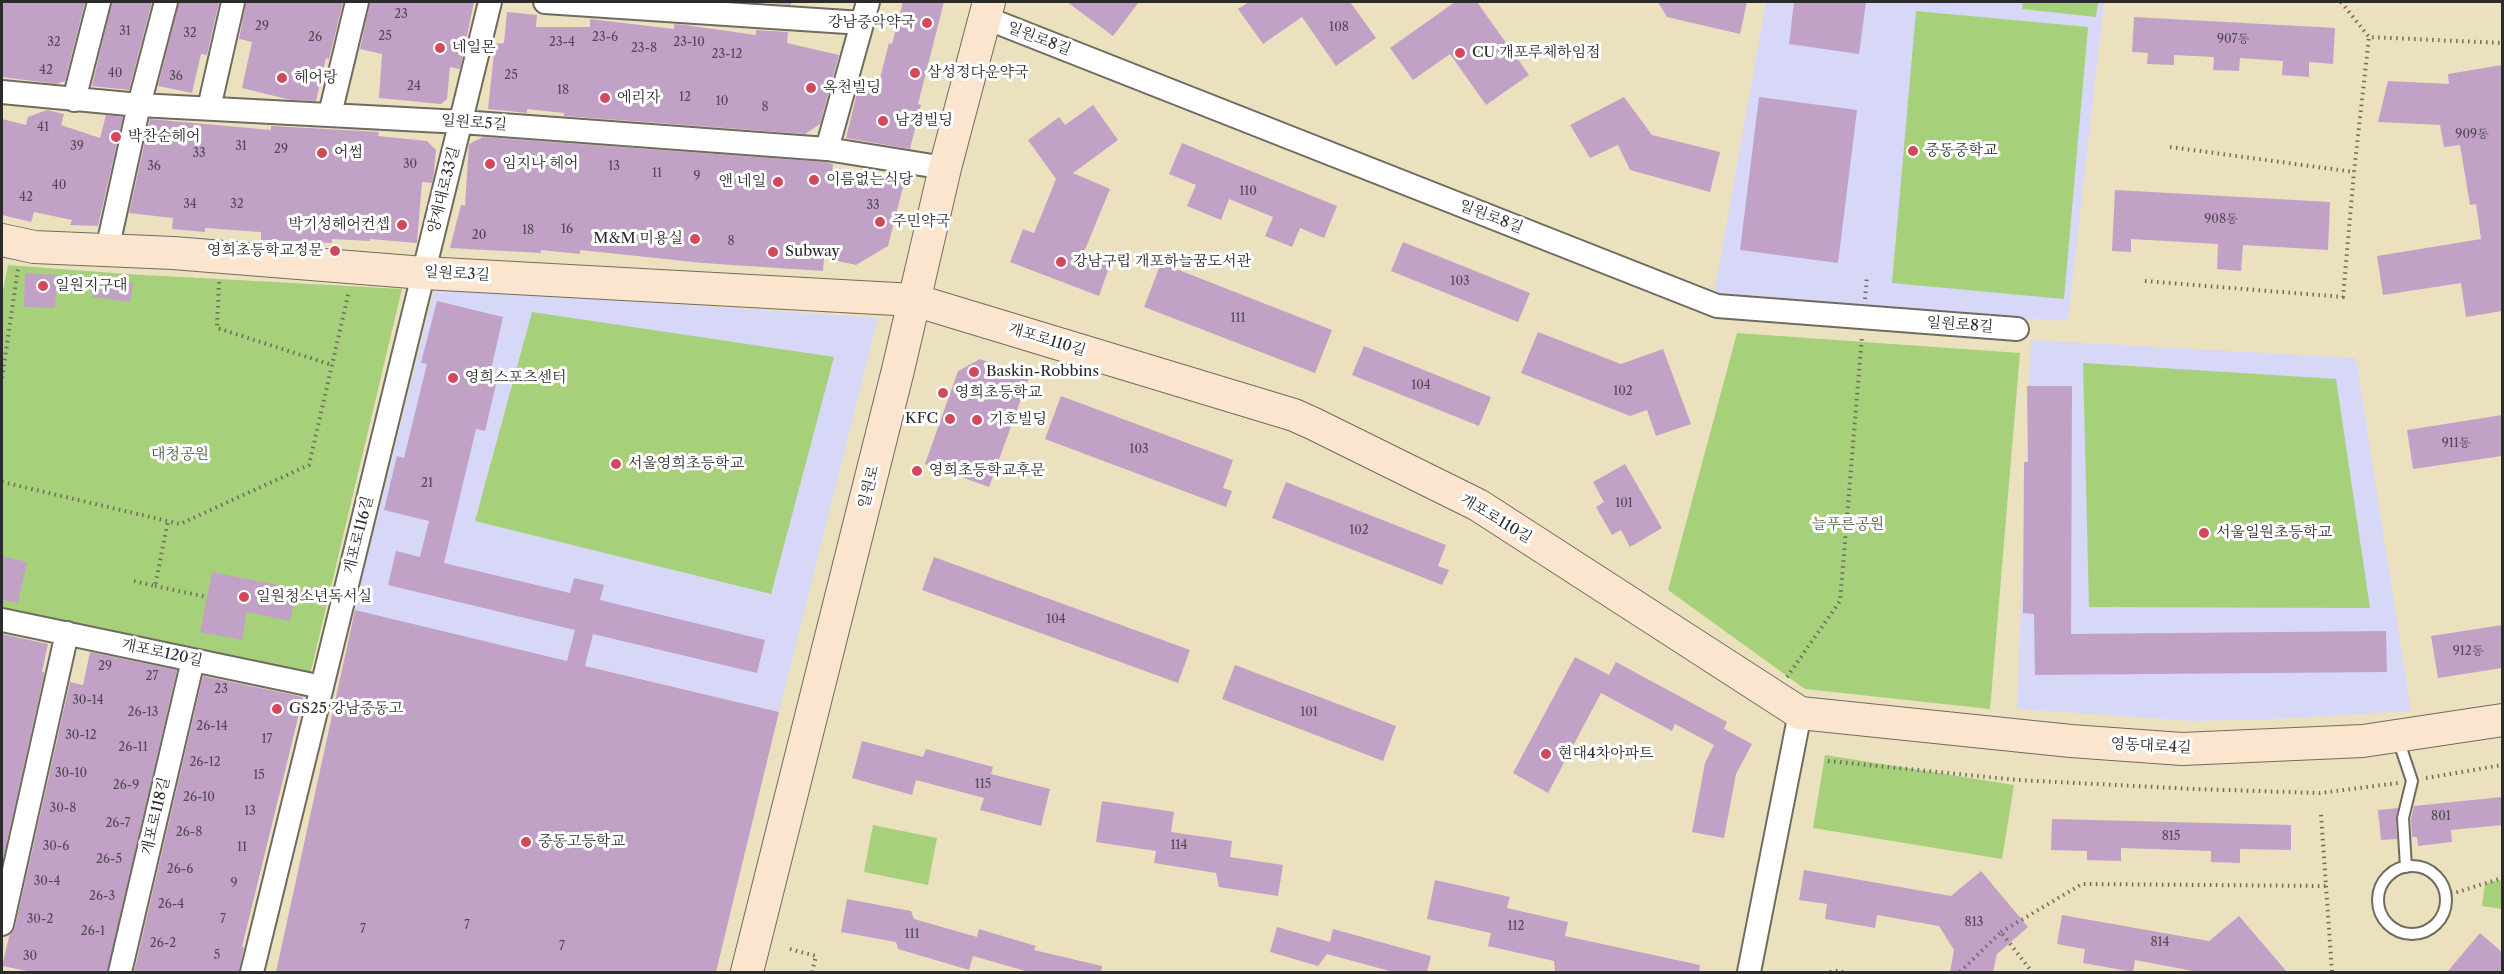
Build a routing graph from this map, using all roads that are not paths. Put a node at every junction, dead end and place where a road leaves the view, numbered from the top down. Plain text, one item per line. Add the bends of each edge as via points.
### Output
1 (99, 2) edge
2 (166, 2) edge
3 (233, 2) edge
4 (357, 2) edge
5 (490, 2) edge
6 (545, 2) edge
7 (617, 4) edge
8 (737, 8) edge
9 (987, 10) edge
10 (865, 12) edge
11 (2, 92) edge
12 (74, 100) junction
13 (139, 105) junction
14 (208, 108) junction
15 (330, 114) junction
16 (461, 122) junction
17 (828, 149) junction
18 (945, 168) junction
19 (2, 240) edge
20 (107, 250) junction
21 (424, 273) junction
22 (914, 300) junction
23 (2017, 329) dead end
24 (2, 620) edge
25 (67, 633) junction
26 (193, 660) junction
27 (322, 687) junction
28 (1800, 712) junction
29 (2502, 720) edge
30 (2397, 736) junction
31 (2406, 867) junction
32 (2, 924) edge
33 (120, 972) edge
34 (252, 972) edge
35 (747, 972) edge
36 (1749, 972) edge

1 - 12 street
2 - 13 street
3 - 14 street
4 - 15 street
5 - 16 street, 양재대로33길
6 - 7 street
7 - 8 street
8 - 10 street
9 - 18 street, 일원로
9 - 23 street, 일원로8길 via 1717,306
10 - 17 street
11 - 12 street, 일원로5길
12 - 13 street, 일원로5길
13 - 14 street, 일원로5길
13 - 20 street
14 - 15 street, 일원로5길
15 - 16 street, 일원로5길
16 - 17 street, 일원로5길
16 - 21 street, 양재대로33길
17 - 18 street, 일원로5길
18 - 22 street, 일원로
19 - 20 street, 일원로3길 via 34,247
20 - 21 street, 일원로3길
21 - 22 street, 일원로3길
21 - 27 street, 개포로116길
22 - 28 street, 개포로110길 via 1294,415 1479,506
22 - 35 street, 일원로
24 - 25 street, 개포로120길
25 - 26 street, 개포로120길
25 - 32 street
26 - 27 street, 개포로120길
26 - 33 street, 개포로118길
27 - 34 street, 개포로116길
28 - 30 street, 영동대로4길 via 2182,749 2351,742
28 - 36 street
29 - 30 street, 영동대로4길
30 - 31 lane via 2412,781 2403,818
31 - 31 lane via 2427,870 2442,885 2445,907 2441,918 2424,932 2412,934 2391,927 2379,909 2380,886 2386,877

